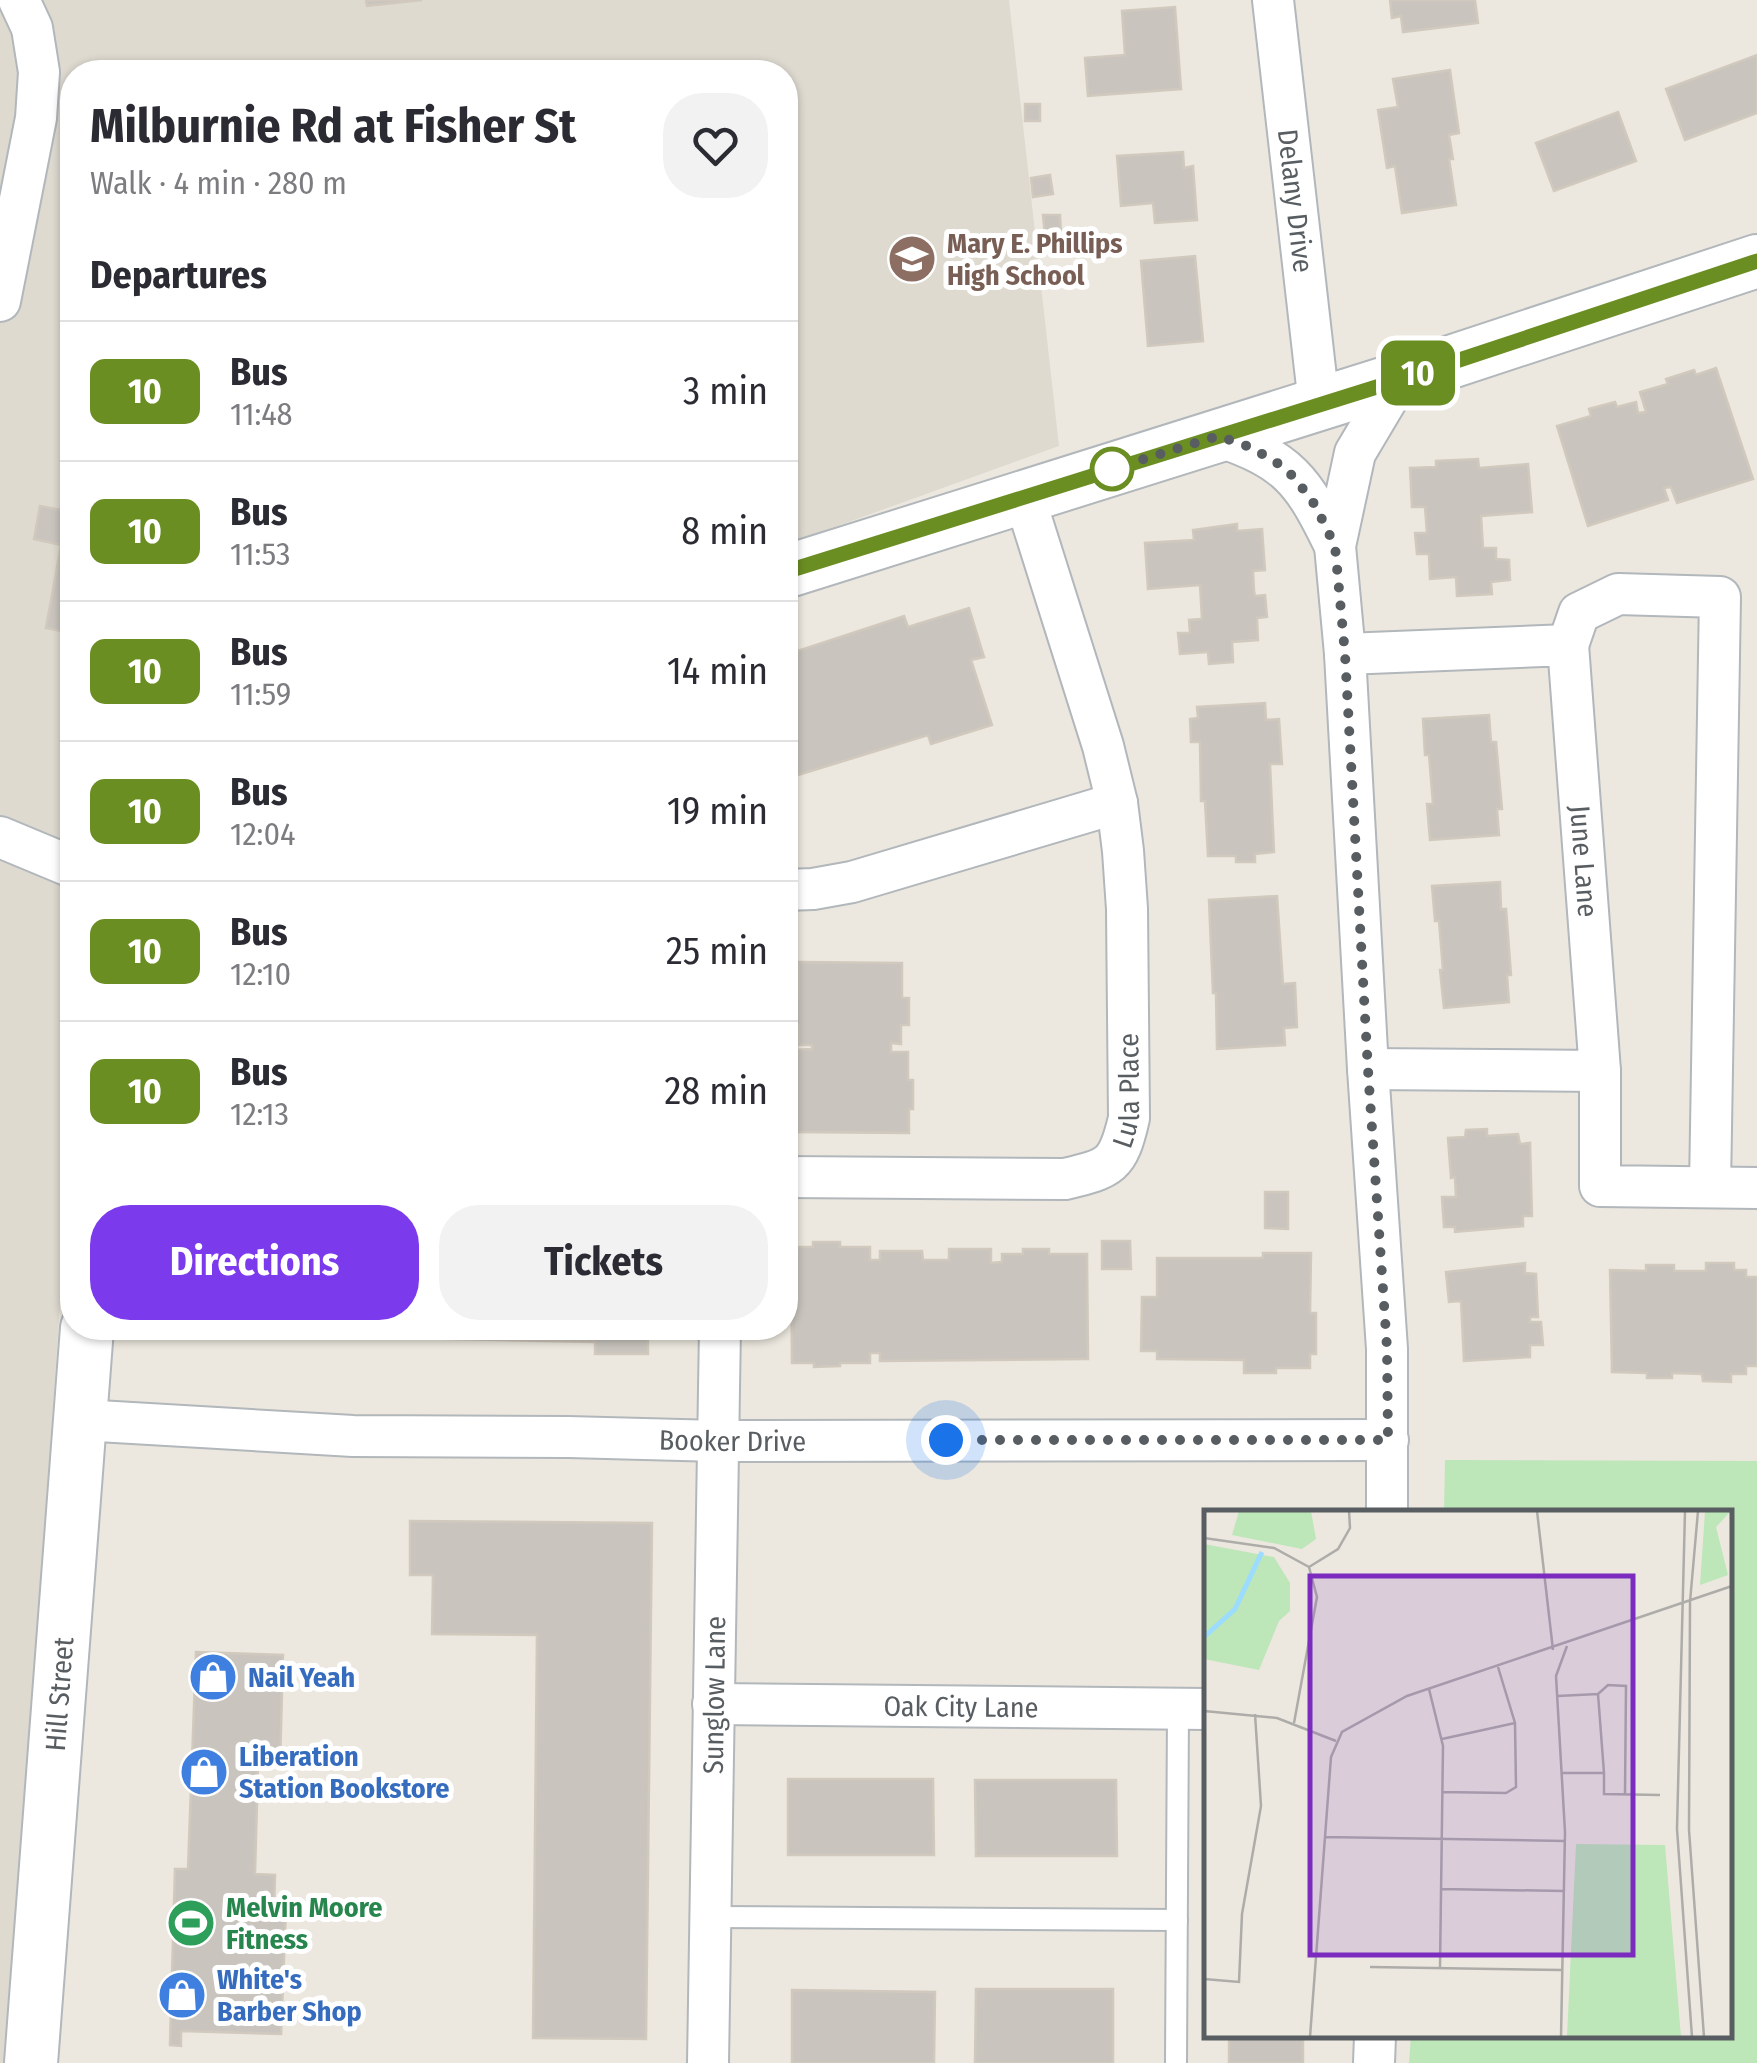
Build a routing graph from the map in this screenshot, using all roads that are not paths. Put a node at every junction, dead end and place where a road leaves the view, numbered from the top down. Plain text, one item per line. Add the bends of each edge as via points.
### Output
1 (18, 0) edge
2 (1273, 0) edge
3 (1757, 260) edge
4 (0, 301) edge
5 (1399, 380) junction
6 (1320, 404) junction
7 (1218, 436) junction
8 (1024, 496) junction
9 (1335, 546) junction
10 (798, 568) edge
11 (1568, 644) junction
12 (1345, 654) junction
13 (1117, 803) junction
14 (0, 837) edge
15 (60, 862) edge
16 (798, 890) edge
17 (1368, 1070) junction
18 (1600, 1071) junction
19 (798, 1177) edge
20 (1710, 1187) junction
21 (1757, 1188) edge
22 (86, 1340) edge
23 (720, 1340) edge
24 (80, 1420) junction
25 (1388, 1440) junction
26 (719, 1441) junction
27 (1387, 1510) edge
28 (713, 1704) junction
29 (1192, 1709) edge
30 (710, 1916) junction
31 (1177, 1920) junction
32 (1375, 2038) edge
33 (31, 2063) edge
34 (708, 2063) edge
35 (1176, 2063) edge
36 (1374, 2063) edge

1 - 4 street via 32,28 39,72
2 - 6 street, Delany Drive
3 - 5 street
5 - 6 street
5 - 9 street via 1355,452
6 - 7 street
7 - 8 street
7 - 9 street via 1250,447 1294,477
8 - 10 street
8 - 13 street, Lula Place
9 - 12 street
11 - 12 street
11 - 18 street, June Lane
11 - 20 street via 1578,613 1618,594 1720,597
12 - 17 street
13 - 16 street via 852,882
13 - 19 street, Lula Place via 1127,908 1129,1118 1111,1164 1064,1179
14 - 15 street
17 - 18 street
17 - 25 street
18 - 20 street, June Lane via 1600,1186
20 - 21 street
22 - 24 street, Hill Street
23 - 26 street, Sunglow Lane
24 - 26 street, Booker Drive via 353,1436
24 - 33 street, Hill Street
25 - 26 street, Booker Drive
25 - 27 street
26 - 28 street, Sunglow Lane
28 - 29 street, Oak City Lane
28 - 30 street, Sunglow Lane
29 - 31 lane
30 - 31 lane
30 - 34 street, Sunglow Lane
31 - 35 lane
32 - 36 street

